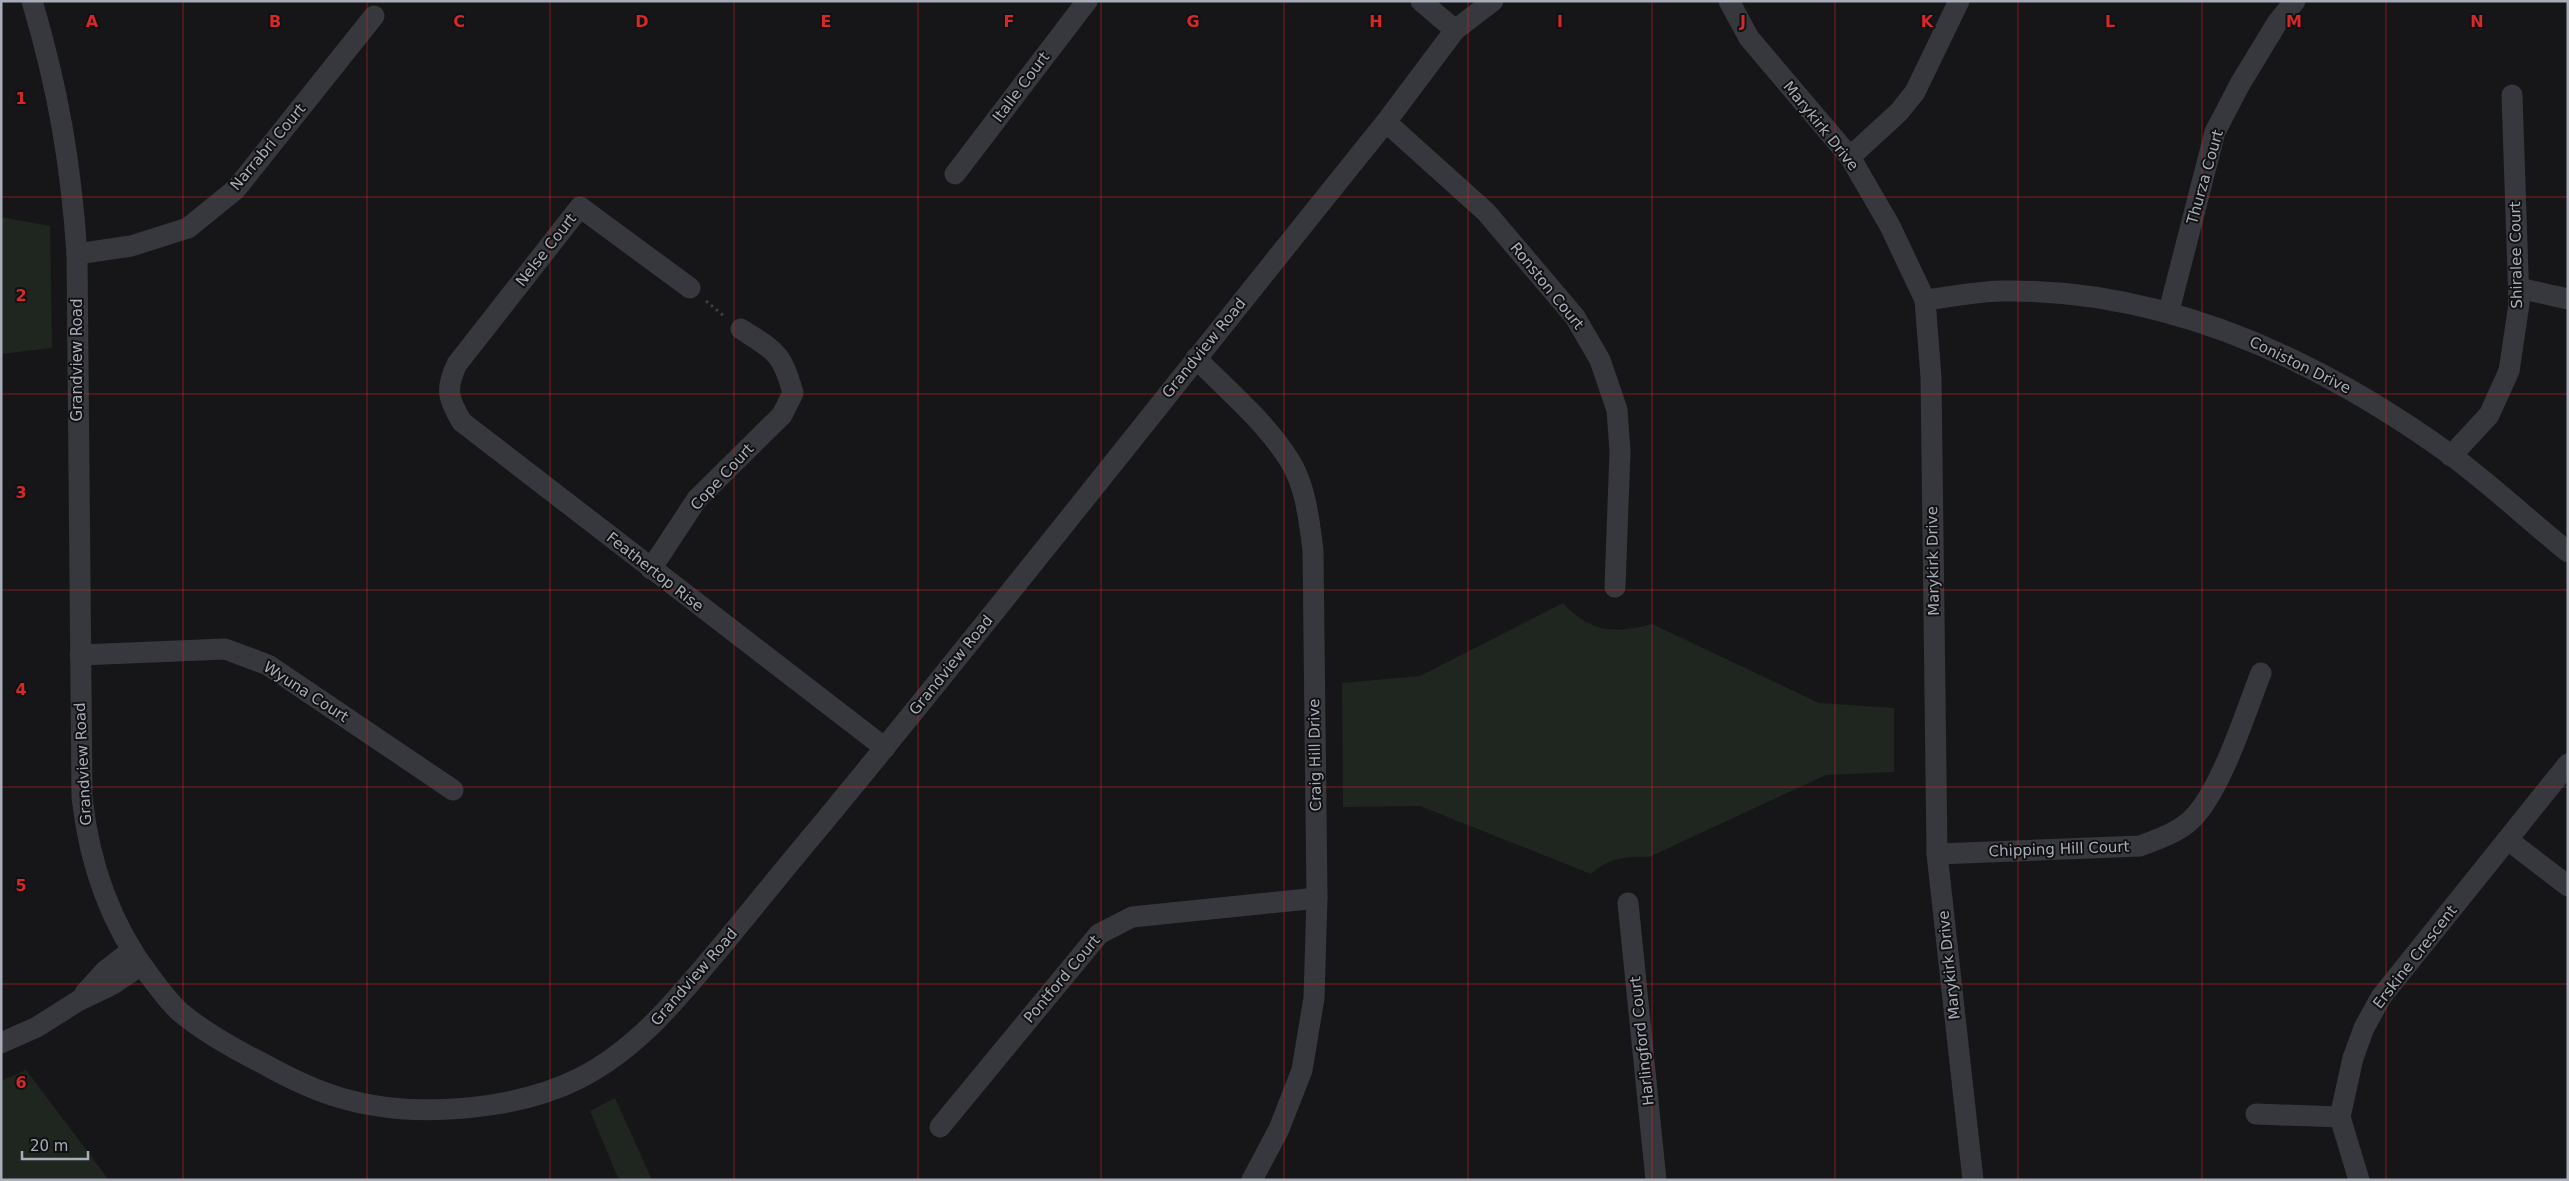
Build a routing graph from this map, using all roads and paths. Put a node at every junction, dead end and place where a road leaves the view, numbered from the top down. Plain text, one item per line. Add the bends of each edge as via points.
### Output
1 (32, 1) edge
2 (1087, 1) edge
3 (1421, 1) edge
4 (1493, 1) edge
5 (1729, 1) edge
6 (1960, 1) edge
7 (2295, 1) edge
8 (374, 16) dead end
9 (1455, 30) junction
10 (2512, 95) dead end
11 (1386, 122) junction
12 (1850, 157) junction
13 (955, 174) dead end
14 (76, 254) junction
15 (690, 288) joint
16 (2519, 288) junction
17 (2568, 299) edge
18 (1925, 300) junction
19 (2169, 311) junction
20 (741, 330) joint
21 (1196, 358) junction
22 (450, 379) joint
23 (2452, 456) junction
24 (2568, 552) edge
25 (651, 569) junction
26 (1615, 587) dead end
27 (80, 655) junction
28 (2261, 673) dead end
29 (885, 748) junction
30 (2568, 764) edge
31 (453, 790) dead end
32 (2508, 840) junction
33 (1937, 854) junction
34 (2568, 886) edge
35 (1318, 898) junction
36 (1628, 903) dead end
37 (137, 958) junction
38 (1, 1043) edge
39 (2256, 1114) dead end
40 (2340, 1118) junction
41 (940, 1127) dead end
42 (1259, 1177) edge
43 (1656, 1180) edge
44 (1973, 1180) edge
45 (2358, 1180) edge

1 - 14 street, Grandview Road via 50,63 69,161
2 - 13 street, Italle Court
3 - 9 street
4 - 9 street, Grandview Road
5 - 12 street, Marykirk Drive via 1749,38
6 - 12 street via 1916,92
7 - 19 street, Thurza Court via 2249,69 2215,132
8 - 14 street, Narrabri Court via 236,189 188,228 131,246
9 - 11 street, Grandview Road
10 - 16 street, Shiralee Court
11 - 21 street, Grandview Road
11 - 26 street, Ronston Court via 1486,212 1575,317 1600,360 1617,410 1620,451
12 - 18 street, Marykirk Drive via 1890,226
14 - 27 street, Grandview Road
15 - 20 path
15 - 22 street, Nelse Court via 580,207 457,364
16 - 17 street
16 - 23 street, Shiralee Court via 2509,371 2488,415
18 - 19 street, Coniston Drive via 2003,290 2072,294
18 - 33 street, Marykirk Drive via 1931,377
19 - 23 street, Coniston Drive via 2269,347 2361,395
20 - 25 street, Cope Court via 776,352 787,372 793,394 782,415 696,499
21 - 29 street, Grandview Road
21 - 35 street, Craig Hill Drive via 1267,430 1290,462 1306,504 1313,550
22 - 25 street, Feathertop Rise via 449,395 462,422
23 - 24 street, Coniston Drive
25 - 29 street, Feathertop Rise
27 - 31 street, Wyuna Court via 225,649 268,665
27 - 37 street, Grandview Road via 82,796 92,861 107,903
28 - 33 street, Chipping Hill Court via 2213,791 2191,820 2168,835 2140,846
29 - 37 street, Grandview Road via 669,1009 626,1051 576,1080 526,1098 436,1109 345,1099 296,1081 216,1037 178,1010
30 - 32 street, Erskine Crescent
32 - 34 street
32 - 40 street, Erskine Crescent via 2380,997 2353,1058
33 - 44 street, Marykirk Drive
35 - 41 street, Pontford Court via 1132,917 1099,934
35 - 42 street, Craig Hill Drive via 1314,998 1302,1070
36 - 43 street, Harlingford Court
37 - 38 street via 113,984 37,1027
39 - 40 street
40 - 45 street, Erskine Crescent

